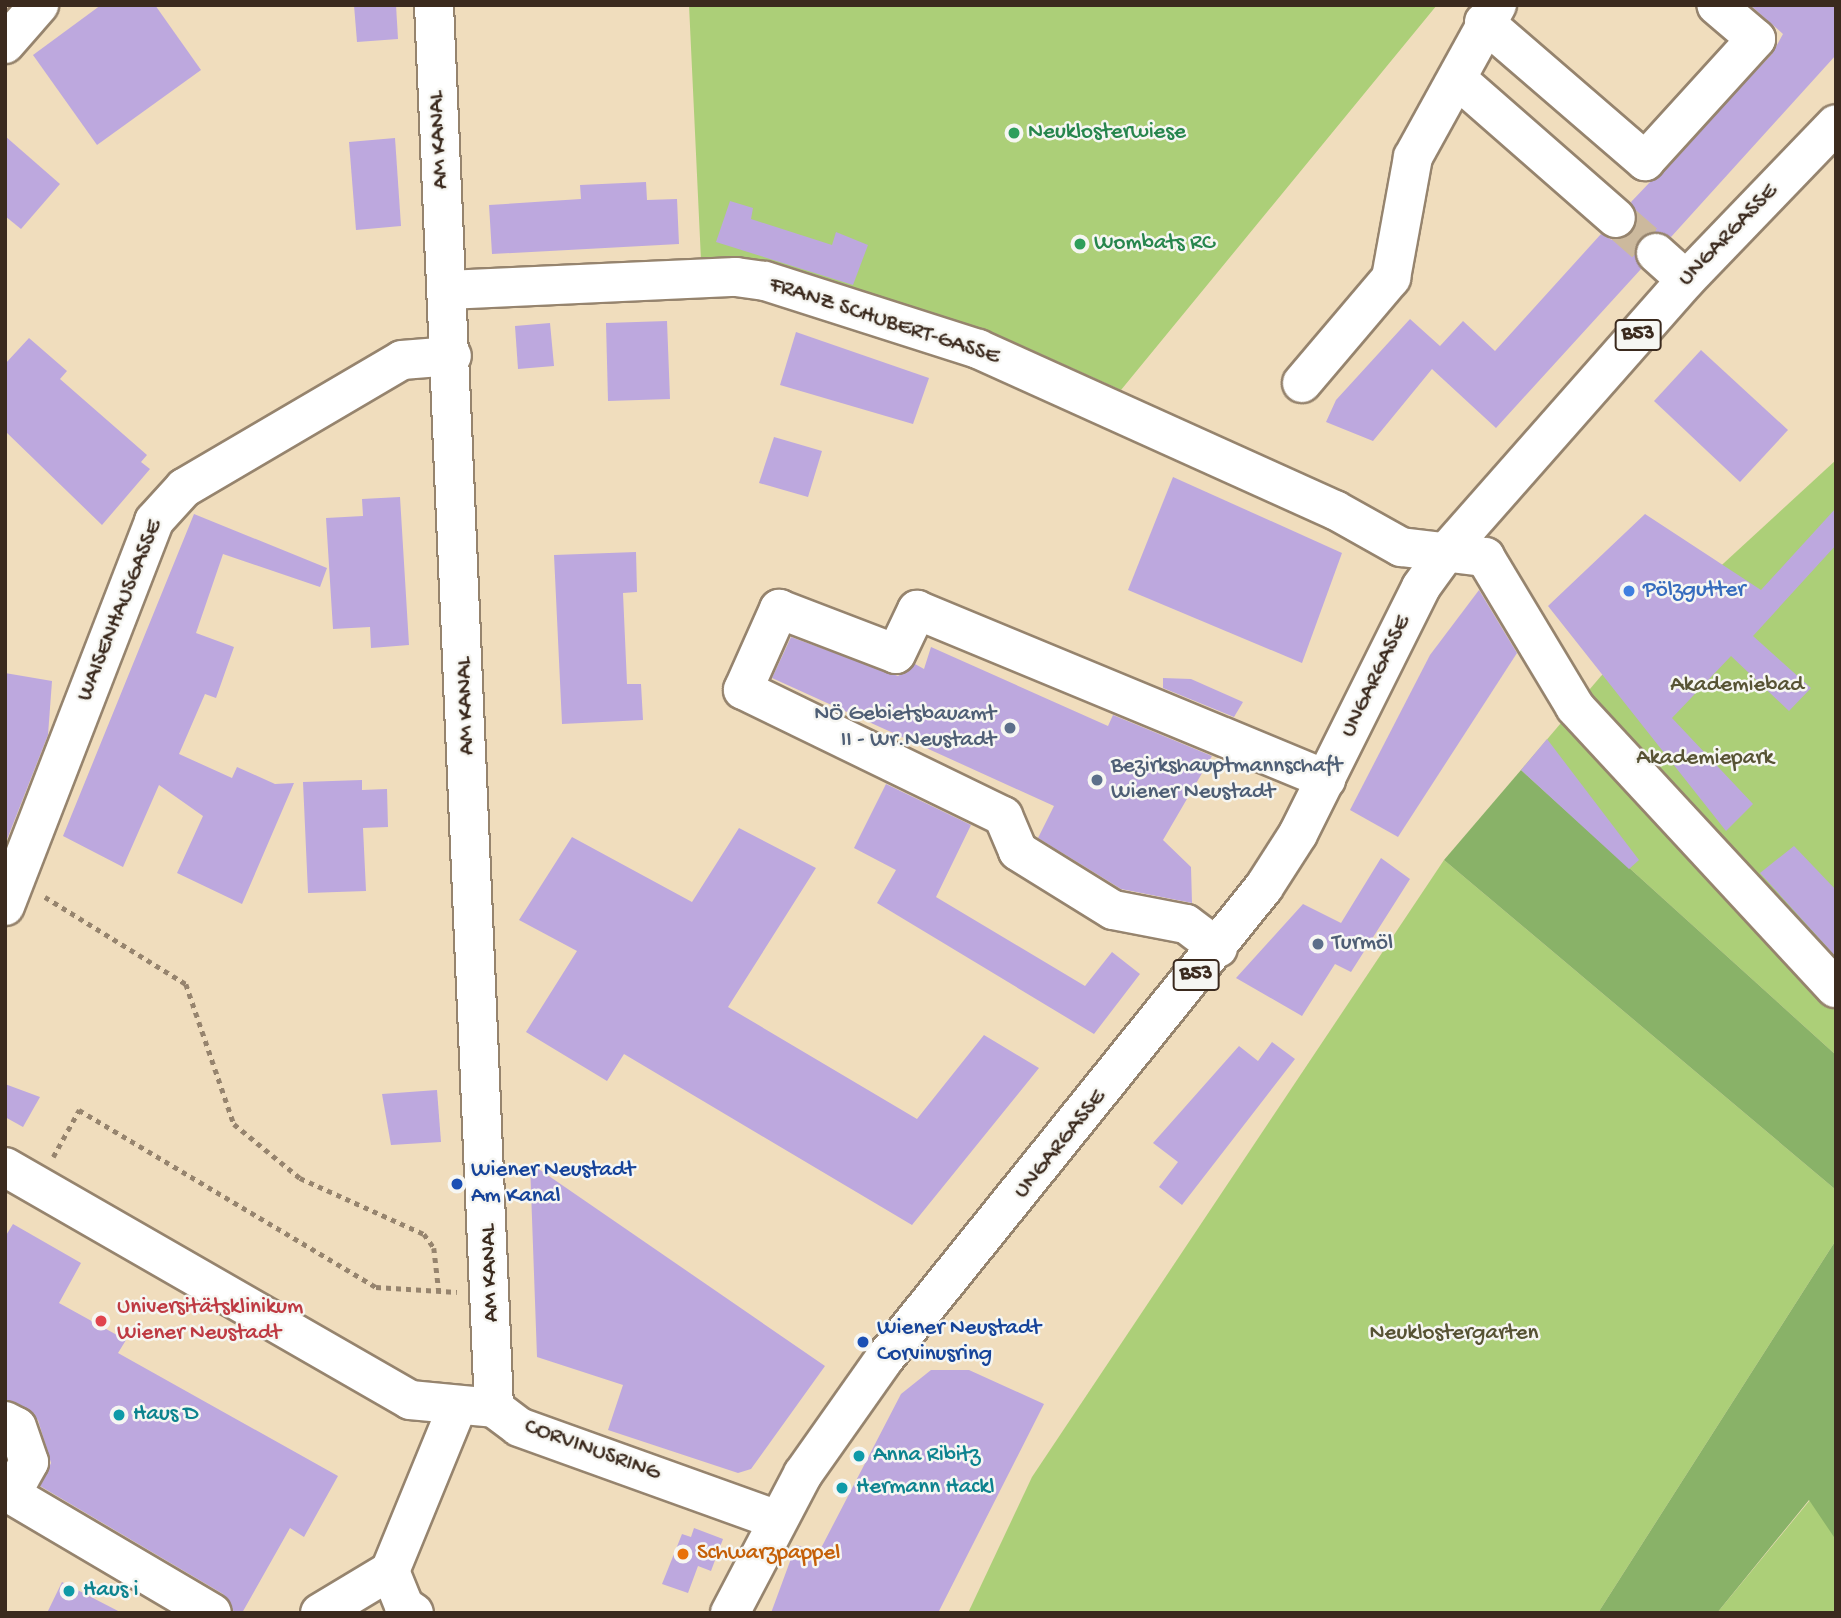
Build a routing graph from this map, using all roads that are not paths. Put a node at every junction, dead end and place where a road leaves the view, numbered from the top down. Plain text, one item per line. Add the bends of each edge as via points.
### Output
1 (39, 5) edge
2 (433, 5) edge
3 (1716, 5) edge
4 (1491, 13) edge
5 (5, 44) edge
6 (1457, 79) junction
7 (1836, 124) edge
8 (1616, 218) tunnel mouth
9 (1656, 253) tunnel mouth
10 (1686, 280) junction
11 (447, 290) junction
12 (453, 356) junction
13 (1301, 383) dead end
14 (1447, 551) junction
15 (1326, 779) junction
16 (10, 893) edge
17 (1218, 947) junction
18 (1835, 988) edge
19 (22, 1176) edge
20 (457, 1408) junction
21 (494, 1408) junction
22 (5, 1421) edge
23 (8, 1493) edge
24 (777, 1520) junction
25 (390, 1571) junction
26 (212, 1613) edge
27 (320, 1613) edge
28 (414, 1613) edge
29 (730, 1613) edge

1 - 5 street
2 - 11 street, AM KANAL
3 - 4 street via 1756,39 1645,161
4 - 6 street
6 - 8 street
6 - 13 street via 1413,157 1391,278
7 - 10 street, UNGARGASSE / B53
9 - 10 street
10 - 14 street, UNGARGASSE / B53
11 - 12 street, AM KANAL
11 - 14 street, FRANZ SCHUBERT-GASSE via 736,277 765,281 978,349 1335,510 1401,547
12 - 16 street, WAISENHAUSGASSE via 402,360 184,488 154,521
12 - 21 street, AM KANAL
14 - 15 street, UNGARGASSE / B53 via 1421,587
14 - 18 street, FRANZ SCHUBERT-GASSE via 1485,557 1575,707
15 - 17 street, UNGARGASSE / B53 via 1264,887
15 - 17 street via 1274,743 917,610 896,654 779,609 743,690 1003,816 1003,845 1113,910 1186,924
17 - 24 street, UNGARGASSE / B53 via 884,1359
19 - 20 street via 410,1400
20 - 21 street
20 - 25 street
21 - 24 street, CORVINUSRING via 519,1427
22 - 23 street via 17,1427 30,1462
23 - 26 street
24 - 29 street, UNGARGASSE / B53
25 - 27 street
25 - 28 street via 404,1606

